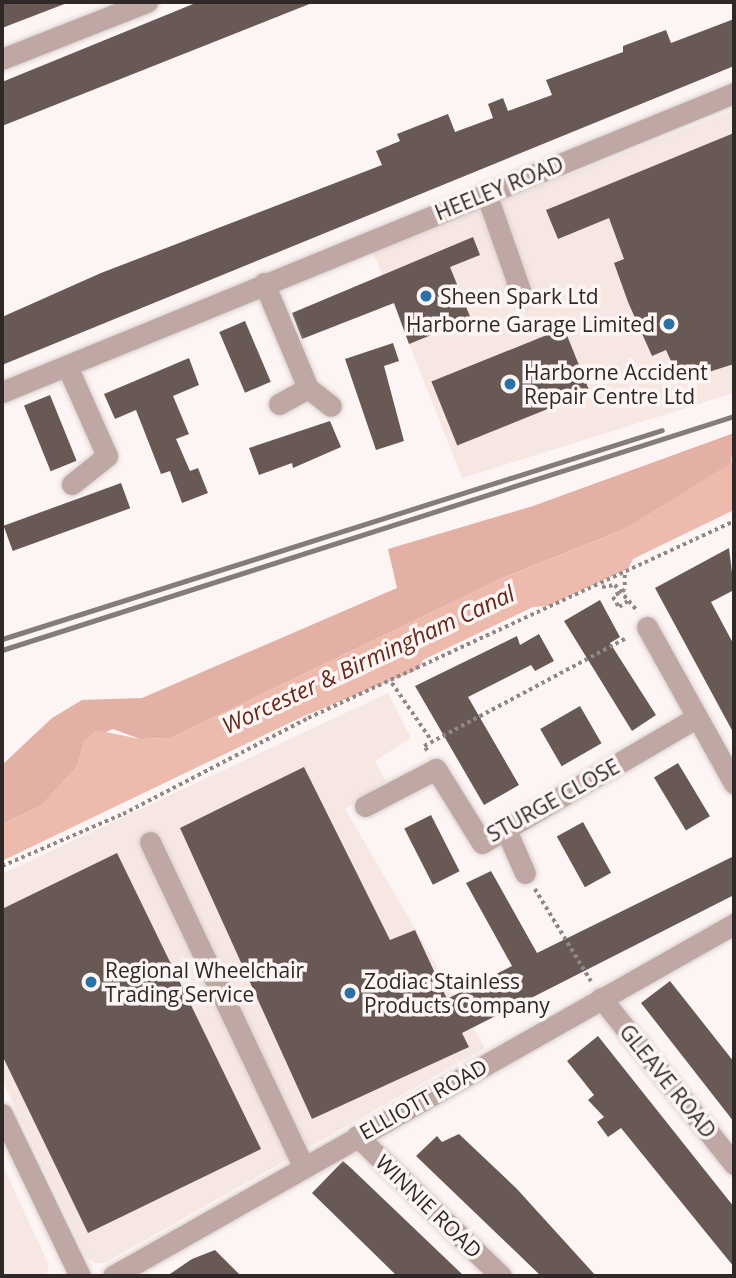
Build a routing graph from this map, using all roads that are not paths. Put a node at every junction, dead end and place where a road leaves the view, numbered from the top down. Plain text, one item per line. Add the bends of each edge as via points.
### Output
1 (147, 2) edge
2 (2, 59) edge
3 (734, 93) edge
4 (486, 193) junction
5 (264, 283) junction
6 (522, 296) dead end
7 (67, 366) junction
8 (308, 388) junction
9 (2, 391) edge
10 (279, 404) dead end
11 (331, 406) dead end
12 (72, 484) dead end
13 (646, 627) road end
14 (694, 719) junction
15 (734, 783) edge
16 (365, 806) dead end
17 (506, 830) junction
18 (150, 842) dead end
19 (525, 873) road end
20 (734, 924) edge
21 (601, 998) junction
22 (2, 1114) edge
23 (357, 1136) junction
24 (734, 1164) edge
25 (303, 1165) junction
26 (124, 1274) edge
27 (80, 1276) edge
28 (501, 1276) edge

1 - 2 street
3 - 4 street, HEELEY ROAD
4 - 5 street, HEELEY ROAD
4 - 6 street
5 - 7 street, HEELEY ROAD
5 - 8 street
7 - 9 street, HEELEY ROAD
7 - 12 street via 107,456
8 - 10 street
8 - 11 street
13 - 14 street
14 - 15 street
14 - 17 street, STURGE CLOSE
16 - 17 street, STURGE CLOSE via 436,769 482,843
17 - 19 street
18 - 25 street
20 - 21 street, ELLIOTT ROAD
21 - 23 street, ELLIOTT ROAD
21 - 24 street, GLEAVE ROAD
22 - 27 street
23 - 25 street, ELLIOTT ROAD
23 - 28 street, WINNIE ROAD
25 - 26 street, ELLIOTT ROAD

